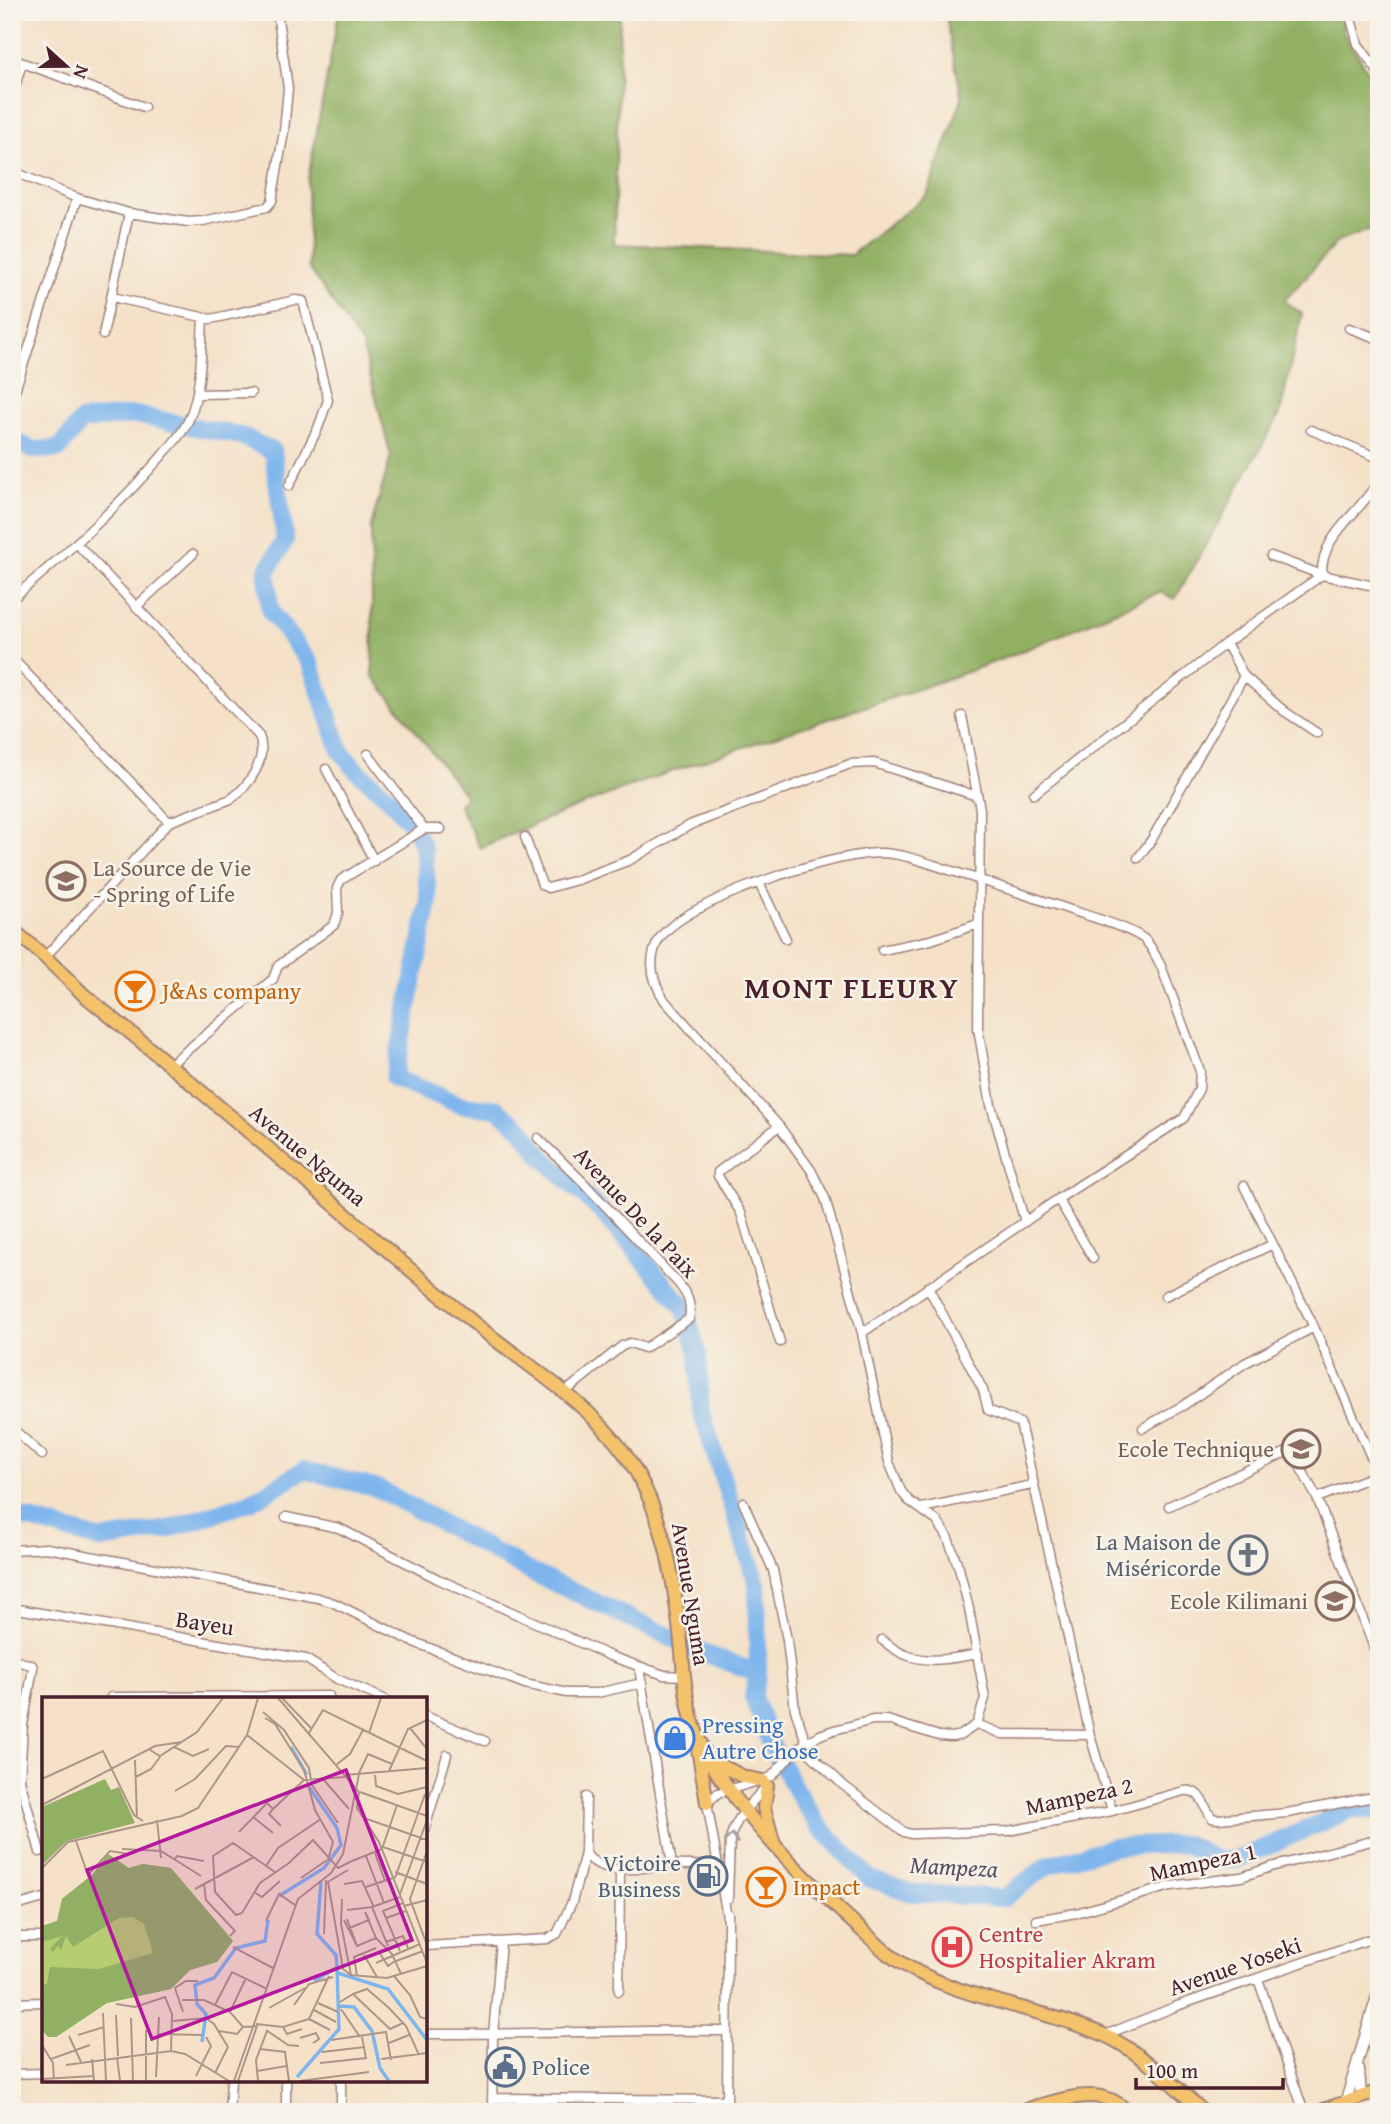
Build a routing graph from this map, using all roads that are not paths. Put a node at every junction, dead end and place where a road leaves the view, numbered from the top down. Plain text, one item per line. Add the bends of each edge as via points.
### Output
1 (276, 12) edge
2 (1349, 12) edge
3 (12, 59) edge
4 (22, 63) junction
5 (1379, 73) edge
6 (12, 97) edge
7 (144, 107) dead end
8 (12, 171) edge
9 (77, 198) junction
10 (129, 213) junction
11 (112, 297) junction
12 (203, 318) junction
13 (1349, 328) dead end
14 (103, 335) dead end
15 (1379, 339) edge
16 (251, 393) dead end
17 (197, 394) junction
18 (12, 400) edge
19 (1311, 430) dead end
20 (1379, 458) edge
21 (1379, 480) edge
22 (289, 486) dead end
23 (76, 544) junction
24 (193, 554) dead end
25 (1271, 556) dead end
26 (1322, 575) junction
27 (1379, 587) edge
28 (12, 599) edge
29 (136, 607) junction
30 (1226, 643) junction
31 (12, 658) edge
32 (1244, 676) junction
33 (962, 716) dead end
34 (1317, 733) dead end
35 (368, 754) dead end
36 (326, 769) dead end
37 (1034, 794) dead end
38 (977, 796) junction
39 (169, 822) junction
40 (441, 829) dead end
41 (421, 831) junction
42 (525, 837) dead end
43 (1138, 858) dead end
44 (374, 860) junction
45 (978, 879) junction
46 (759, 883) junction
47 (978, 923) junction
48 (12, 929) edge
49 (786, 939) dead end
50 (882, 950) dead end
51 (45, 957) junction
52 (168, 1066) junction
53 (779, 1126) junction
54 (538, 1138) dead end
55 (1244, 1186) dead end
56 (1058, 1199) junction
57 (1025, 1222) junction
58 (1273, 1244) junction
59 (1093, 1258) dead end
60 (928, 1287) junction
61 (1165, 1296) dead end
62 (1314, 1327) junction
63 (862, 1333) junction
64 (780, 1342) dead end
65 (564, 1393) junction
66 (12, 1428) edge
67 (1143, 1428) dead end
68 (42, 1455) dead end
69 (1032, 1485) junction
70 (1317, 1498) junction
71 (743, 1502) dead end
72 (1168, 1506) dead end
73 (922, 1508) junction
74 (286, 1517) dead end
75 (12, 1550) edge
76 (12, 1608) edge
77 (882, 1640) dead end
78 (978, 1654) junction
79 (12, 1660) edge
80 (1379, 1661) edge
81 (639, 1668) junction
82 (683, 1676) junction
83 (337, 1679) junction
84 (642, 1683) junction
85 (329, 1697) edge
86 (379, 1697) edge
87 (427, 1717) edge
88 (12, 1723) edge
89 (976, 1724) junction
90 (23, 1725) junction
91 (696, 1734) junction
92 (1090, 1735) junction
93 (485, 1741) dead end
94 (17, 1747) edge
95 (801, 1747) junction
96 (447, 1755) dead end
97 (708, 1759) junction
98 (16, 1781) edge
99 (769, 1781) junction
100 (729, 1790) junction
101 (1379, 1796) edge
102 (586, 1797) dead end
103 (707, 1803) junction
104 (744, 1810) junction
105 (1112, 1811) junction
106 (427, 1821) edge
107 (1379, 1839) edge
108 (774, 1844) junction
109 (40, 1852) dead end
110 (585, 1853) junction
111 (672, 1865) junction
112 (719, 1867) junction
113 (620, 1870) junction
114 (42, 1899) edge
115 (12, 1907) edge
116 (727, 1917) junction
117 (1036, 1920) dead end
118 (1379, 1936) edge
119 (20, 1937) dead end
120 (42, 1937) edge
121 (501, 1942) junction
122 (427, 1946) edge
123 (1258, 1979) junction
124 (1379, 1990) edge
125 (620, 1992) dead end
126 (42, 2002) edge
127 (12, 2003) edge
128 (727, 2032) junction
129 (427, 2034) edge
130 (493, 2035) junction
131 (1105, 2035) junction
132 (1359, 2054) junction
133 (42, 2073) edge
134 (12, 2074) edge
135 (230, 2082) edge
136 (286, 2082) edge
137 (341, 2082) edge
138 (1379, 2091) edge
139 (492, 2098) junction
140 (1361, 2098) junction
141 (727, 2099) junction
142 (1344, 2108) edge
143 (229, 2112) edge
144 (286, 2112) edge
145 (341, 2112) edge
146 (492, 2112) edge
147 (727, 2112) edge
148 (1019, 2112) edge
149 (1128, 2112) edge
150 (1204, 2112) edge
151 (1304, 2112) edge
152 (1317, 2112) edge
153 (1358, 2112) edge

1 - 10 street via 288,88 271,204 195,222
2 - 5 street via 1358,44
3 - 4 street
4 - 6 street
4 - 7 street
8 - 9 street
9 - 10 street
9 - 18 street
10 - 11 street
11 - 12 street
11 - 14 street
12 - 17 street
12 - 22 street via 303,301 328,400
13 - 15 street
16 - 17 street
17 - 23 street via 183,430
19 - 20 street
21 - 26 street via 1328,545 1321,562
23 - 28 street
23 - 29 street
24 - 29 street
25 - 26 street
26 - 27 street
26 - 30 street
29 - 39 street via 259,736 262,746 259,764 238,794
30 - 32 street
30 - 37 street
31 - 39 street
32 - 34 street
32 - 43 street
33 - 38 street
35 - 41 street
36 - 44 street
38 - 42 street via 874,763 850,764 690,825 630,860 548,888 542,885
38 - 45 street
39 - 51 street
40 - 41 street
41 - 44 street
44 - 52 street via 339,884 337,919 331,929 278,966 273,979
45 - 46 street via 906,856 864,853 816,863
45 - 47 street
45 - 56 street via 1144,939 1161,966 1200,1071 1199,1089 1184,1118
46 - 49 street
46 - 53 street via 667,930 658,941 652,974 665,1001
47 - 50 street via 931,940
47 - 57 street via 978,1028 991,1105
48 - 51 main road, Avenue Nguma
51 - 52 main road, Avenue Nguma
52 - 65 main road, Avenue Nguma
53 - 63 street via 825,1198
53 - 64 street via 718,1172 718,1177 741,1213
54 - 65 street, Avenue De la Paix via 689,1297 687,1320 645,1348 630,1343 622,1346
55 - 58 street
56 - 57 street
56 - 59 street
57 - 60 street
58 - 61 street
58 - 62 street
60 - 63 street
60 - 69 street via 983,1390 988,1410 1020,1423
62 - 67 street via 1245,1363
62 - 70 street via 1375,1466 1371,1477
63 - 73 street via 896,1483 908,1500
65 - 82 main road, Avenue Nguma via 606,1430 646,1489 661,1525 670,1567
66 - 68 street
69 - 73 street
69 - 92 street
70 - 72 street via 1291,1450
70 - 80 street
71 - 95 street via 773,1570
73 - 78 street via 947,1536 959,1567
74 - 81 street via 340,1528 438,1579
75 - 84 street via 47,1548 318,1598 436,1651 525,1684 567,1693 597,1693
76 - 83 street, Bayeu via 298,1658
77 - 78 street via 905,1655 928,1660
78 - 89 street via 985,1698
79 - 90 street via 33,1668
81 - 82 street
81 - 84 street
82 - 91 main road, Avenue Nguma
83 - 85 street
83 - 86 street, Bayeu
84 - 111 street
87 - 93 street
88 - 90 street
89 - 92 street via 1002,1734
89 - 95 street via 952,1737 873,1720 834,1730
90 - 94 street
91 - 97 main road, Avenue Nguma
91 - 103 main road
92 - 105 street
94 - 98 street
95 - 99 street
95 - 105 street, Mampeza 2 via 912,1834 997,1833
96 - 106 street
97 - 99 main road via 744,1777
97 - 100 main road, Avenue Nguma
98 - 109 street
99 - 100 street
99 - 104 street
99 - 108 main road via 764,1808
100 - 103 street
100 - 104 main road, Avenue Nguma
101 - 105 street, Mampeza 2 via 1287,1813 1218,1819 1212,1818 1199,1794 1184,1790
102 - 110 street
103 - 112 street
104 - 108 main road, Avenue Nguma
116 -> 104 street via 730,1839
107 - 117 street, Mampeza 1 via 1241,1877 1171,1886
108 - 131 main road, Avenue Nguma via 888,1954 922,1976
110 - 113 street via 595,1863
110 - 121 street via 572,1902 556,1934 547,1939
111 - 112 street
111 - 113 street
112 - 116 street
113 - 125 street
114 - 115 street
116 - 128 street
118 - 123 street, Avenue Yoseki
119 - 120 street
121 - 122 street
121 - 130 street
123 - 131 street, Avenue Yoseki
123 - 151 street
124 - 132 street
126 - 127 street
128 - 130 street
128 - 141 street
129 - 130 street
130 - 139 street
131 - 150 main road, Avenue Nguma via 1139,2056
132 - 140 street
132 - 142 street
133 - 134 street
135 - 143 street
136 - 144 street
137 - 145 street
138 - 140 main road
139 - 141 street
139 - 146 street
140 - 142 main road
140 - 153 main road
141 - 147 street
142 - 152 main road
148 - 149 main road via 1097,2096

